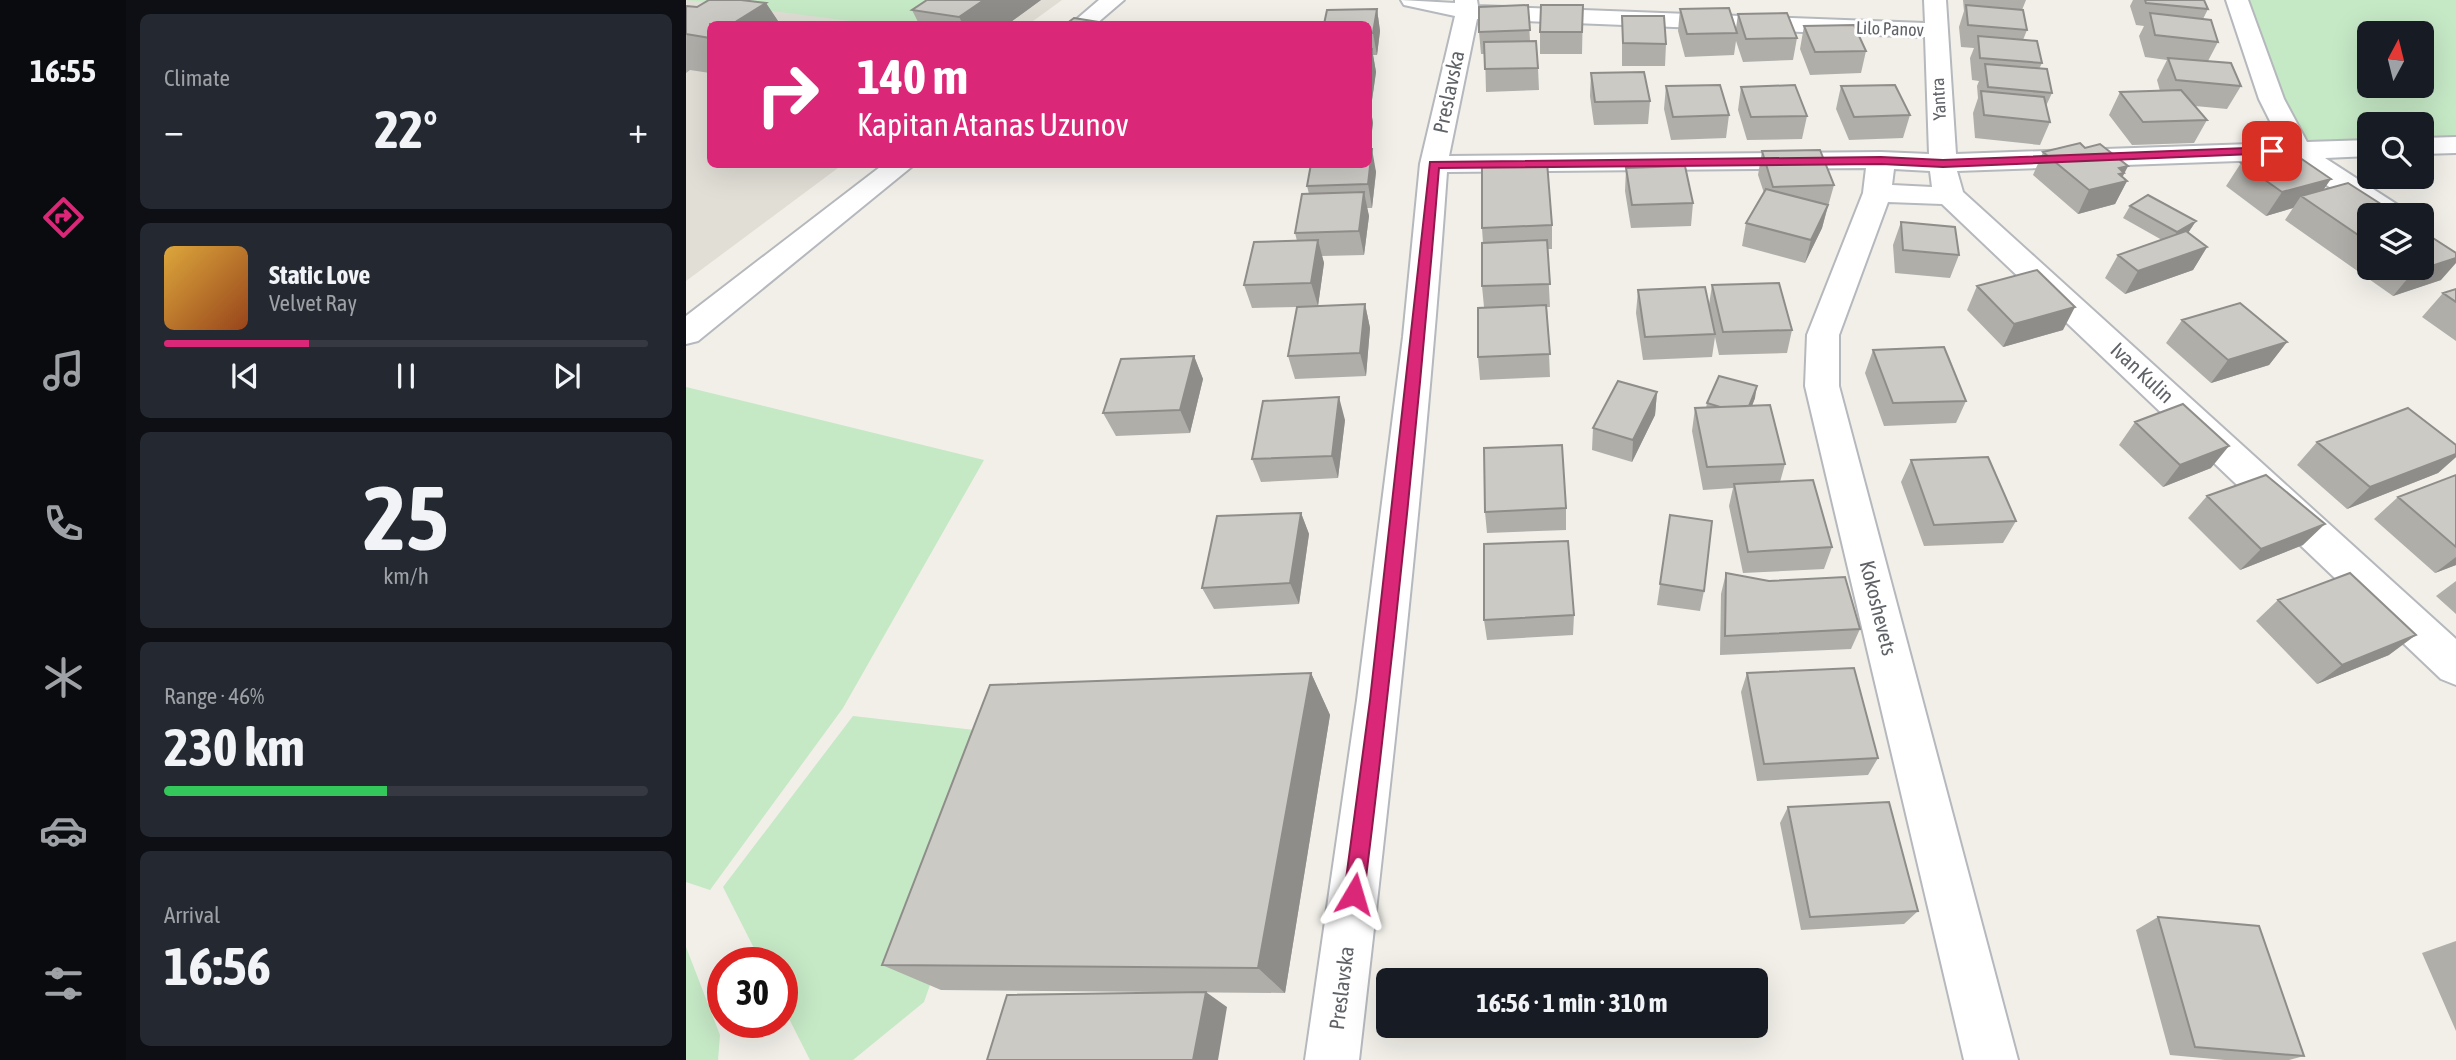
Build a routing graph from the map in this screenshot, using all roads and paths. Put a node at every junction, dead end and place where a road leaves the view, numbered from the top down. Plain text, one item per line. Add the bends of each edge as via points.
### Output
1 (1113, 0) edge
2 (1412, 0) edge
3 (1935, 0) edge
4 (2237, 0) edge
5 (1466, 6) edge
6 (1086, 21) edge
7 (1936, 30) junction
8 (2456, 145) edge
9 (2434, 146) edge
10 (2357, 148) edge
11 (2299, 150) junction
12 (1434, 164) junction
13 (897, 168) edge
14 (1879, 176) junction
15 (1947, 180) junction
16 (2376, 203) edge
17 (686, 333) edge
18 (2456, 666) edge
19 (1332, 1060) edge
20 (1991, 1060) edge

1 - 6 street
2 - 5 street, Lilo Panov
3 - 7 street, Yantra
4 - 11 street via 2276,108
5 - 7 street, Lilo Panov
5 - 12 street, Preslavska
7 - 15 street, Yantra
8 - 9 street
10 - 11 street
11 - 15 street
11 - 16 street
12 - 14 street
12 - 19 street, Preslavska via 1379,700
13 - 17 street
14 - 15 street
14 - 20 street, Kokoshevets via 1823,335 1822,386
15 - 18 street, Ivan Kulin

